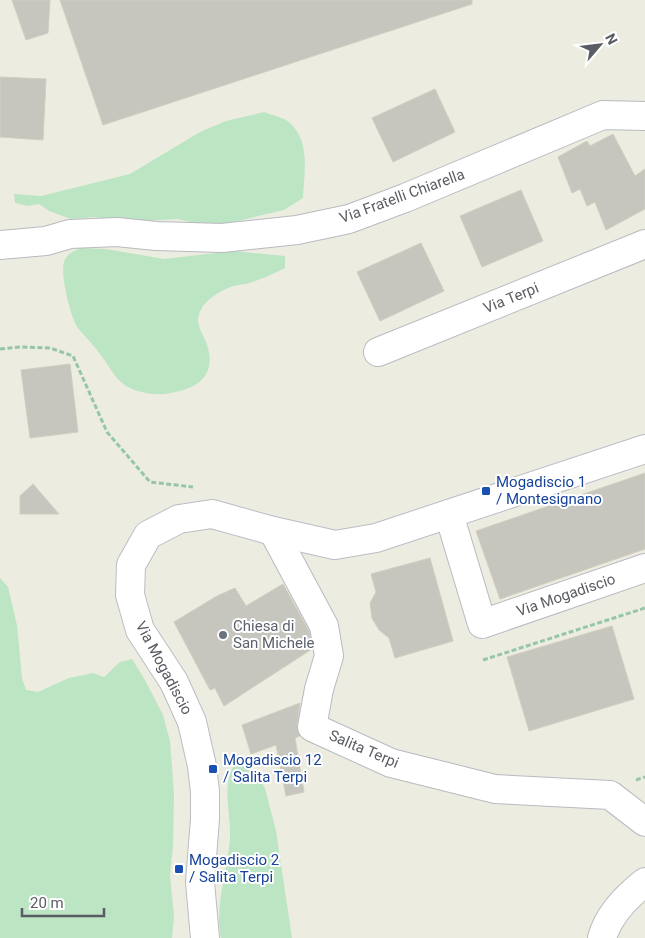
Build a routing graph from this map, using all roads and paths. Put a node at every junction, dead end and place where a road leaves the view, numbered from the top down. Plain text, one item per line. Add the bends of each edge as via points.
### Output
1 (645, 116) edge
2 (645, 244) edge
3 (0, 245) edge
4 (0, 349) edge
5 (378, 352) dead end
6 (645, 449) edge
7 (194, 487) dead end
8 (449, 514) junction
9 (273, 531) junction
10 (645, 568) edge
11 (645, 608) edge
12 (483, 660) dead end
13 (645, 822) edge
14 (645, 882) edge
15 (205, 938) edge
16 (602, 938) edge

1 - 3 street, Via Fratelli Chiarella via 603,115 405,198 349,219 297,230 222,238 117,232 70,234 46,241
2 - 5 street, Via Terpi
4 - 7 path via 50,348 73,356 107,432 150,482
6 - 8 street, Via Mogadiscio
8 - 9 street, Via Mogadiscio via 376,538 335,545
8 - 10 street, Via Mogadiscio via 482,624
9 - 13 street, Salita Terpi via 324,626 329,656 312,727 390,763 495,789 610,795
9 - 15 street, Via Mogadiscio via 212,514 179,519 148,535 131,565 130,595 140,630 174,682 192,722 202,766 205,819 200,882
11 - 12 path
14 - 16 street via 632,892 605,925

